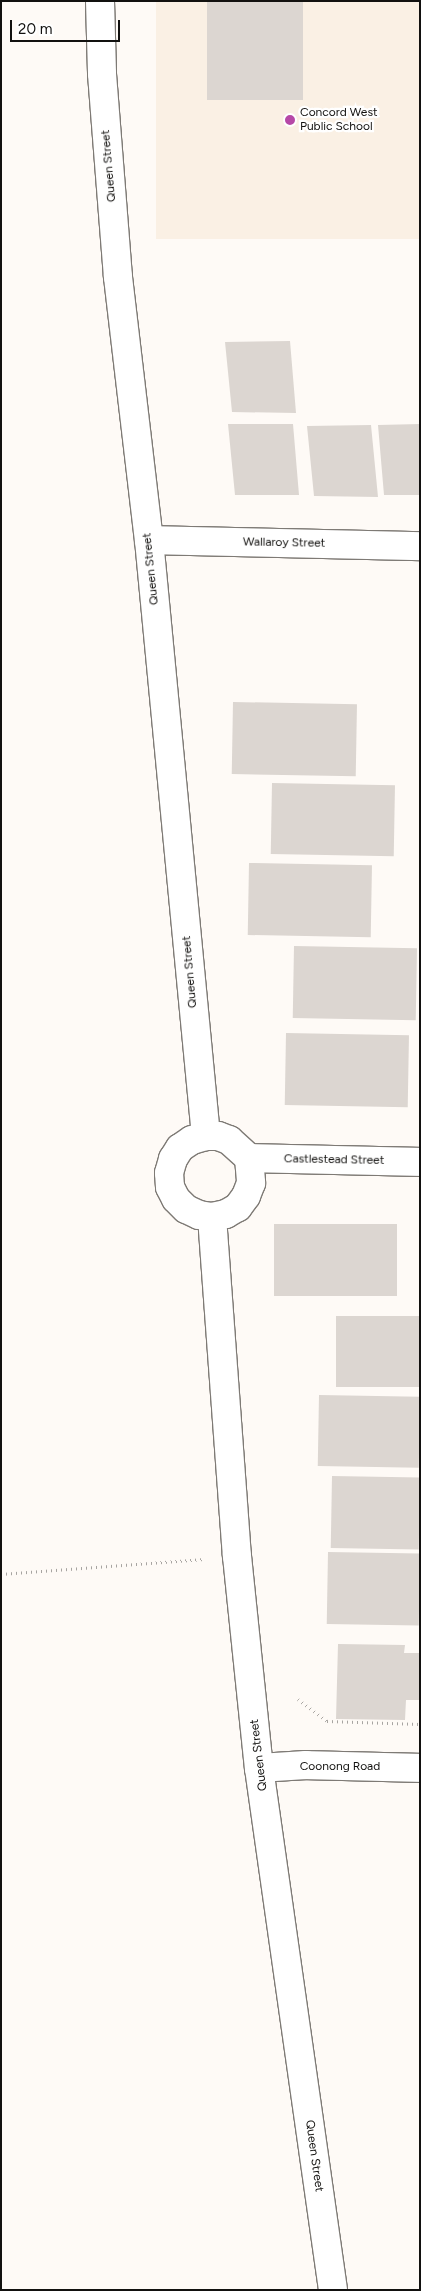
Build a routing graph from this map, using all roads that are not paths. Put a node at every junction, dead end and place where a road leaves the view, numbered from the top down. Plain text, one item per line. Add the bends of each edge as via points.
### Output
1 (100, 1) edge
2 (148, 540) junction
3 (420, 546) edge
4 (206, 1136) junction
5 (249, 1158) junction
6 (420, 1162) edge
7 (212, 1217) junction
8 (259, 1768) junction
9 (420, 1768) edge
10 (333, 2290) edge

1 - 2 street, Queen Street via 102,74 117,267
2 - 3 street, Wallaroy Street
2 - 4 street, Queen Street
4 - 5 street via 229,1140
4 - 7 street via 180,1148 169,1173 170,1187 186,1209
5 - 6 street, Castlestead Street
5 - 7 street via 251,1183 246,1196 238,1207
7 - 8 street, Queen Street via 237,1556
8 - 9 street, Coonong Road
8 - 10 street, Queen Street

